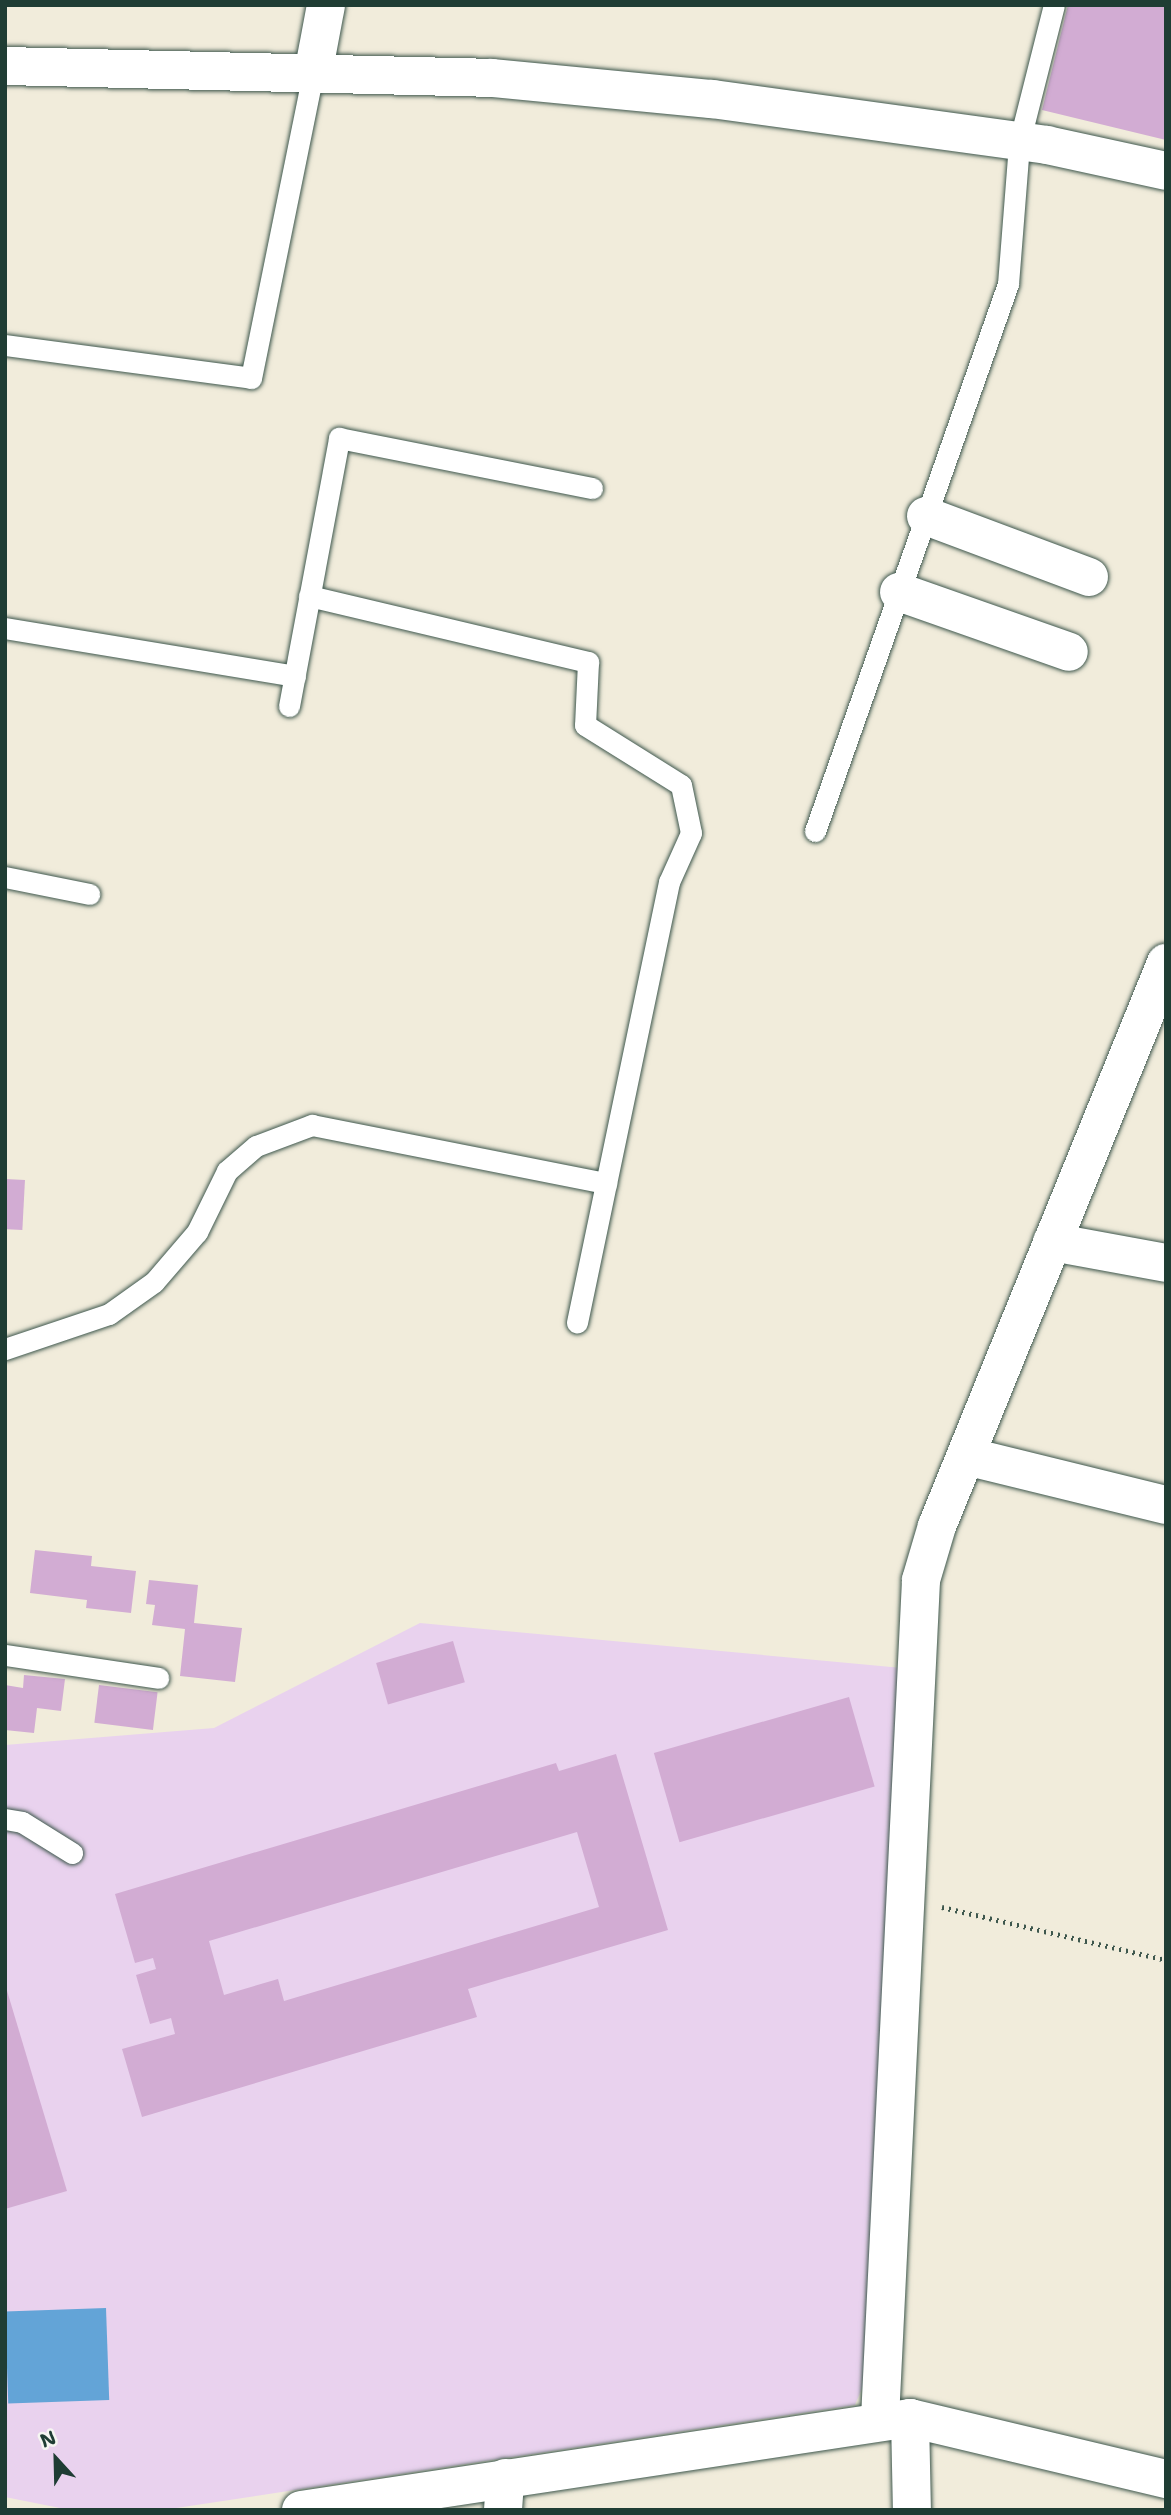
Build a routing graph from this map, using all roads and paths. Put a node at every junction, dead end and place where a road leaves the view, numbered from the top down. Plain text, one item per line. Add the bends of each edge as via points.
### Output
1 (326, 5) edge
2 (1054, 5) edge
3 (5, 66) edge
4 (313, 74) junction
5 (1019, 144) junction
6 (1166, 171) edge
7 (5, 345) edge
8 (592, 488) dead end
9 (926, 516) junction
10 (1089, 577) dead end
11 (899, 592) junction
12 (309, 596) junction
13 (5, 628) edge
14 (1069, 652) dead end
15 (295, 676) junction
16 (289, 706) dead end
17 (815, 831) dead end
18 (5, 877) edge
19 (89, 894) dead end
20 (1166, 963) edge
21 (606, 1184) junction
22 (1052, 1242) junction
23 (1166, 1263) edge
24 (577, 1322) dead end
25 (5, 1349) edge
26 (966, 1456) junction
27 (1166, 1505) edge
28 (5, 1655) edge
29 (158, 1678) dead end
30 (5, 1819) edge
31 (72, 1853) dead end
32 (904, 1898) junction
33 (1166, 1960) edge
34 (895, 2418) junction
35 (1166, 2479) edge
36 (504, 2494) edge
37 (301, 2510) edge
38 (912, 2510) edge

1 - 4 street
2 - 5 lane
3 - 4 street
4 - 5 street via 492,78 699,98
4 - 7 lane via 251,378
5 - 6 street via 1047,145
5 - 9 lane via 1008,284
8 - 12 lane via 339,438
9 - 10 street
9 - 11 lane
11 - 14 street
11 - 17 lane
12 - 15 lane
12 - 21 lane via 588,662 585,725 681,785 691,833 669,882
13 - 15 lane
15 - 16 lane
18 - 19 lane
20 - 22 street
21 - 24 lane
21 - 25 lane via 312,1125 256,1146 228,1171 197,1232 154,1282 109,1314
22 - 23 street
22 - 26 street
26 - 27 street
26 - 32 street via 921,1580
28 - 29 lane
30 - 31 lane via 22,1822
32 - 33 path
32 - 34 street
34 - 35 street
34 - 36 street
34 - 38 street
36 - 37 street

